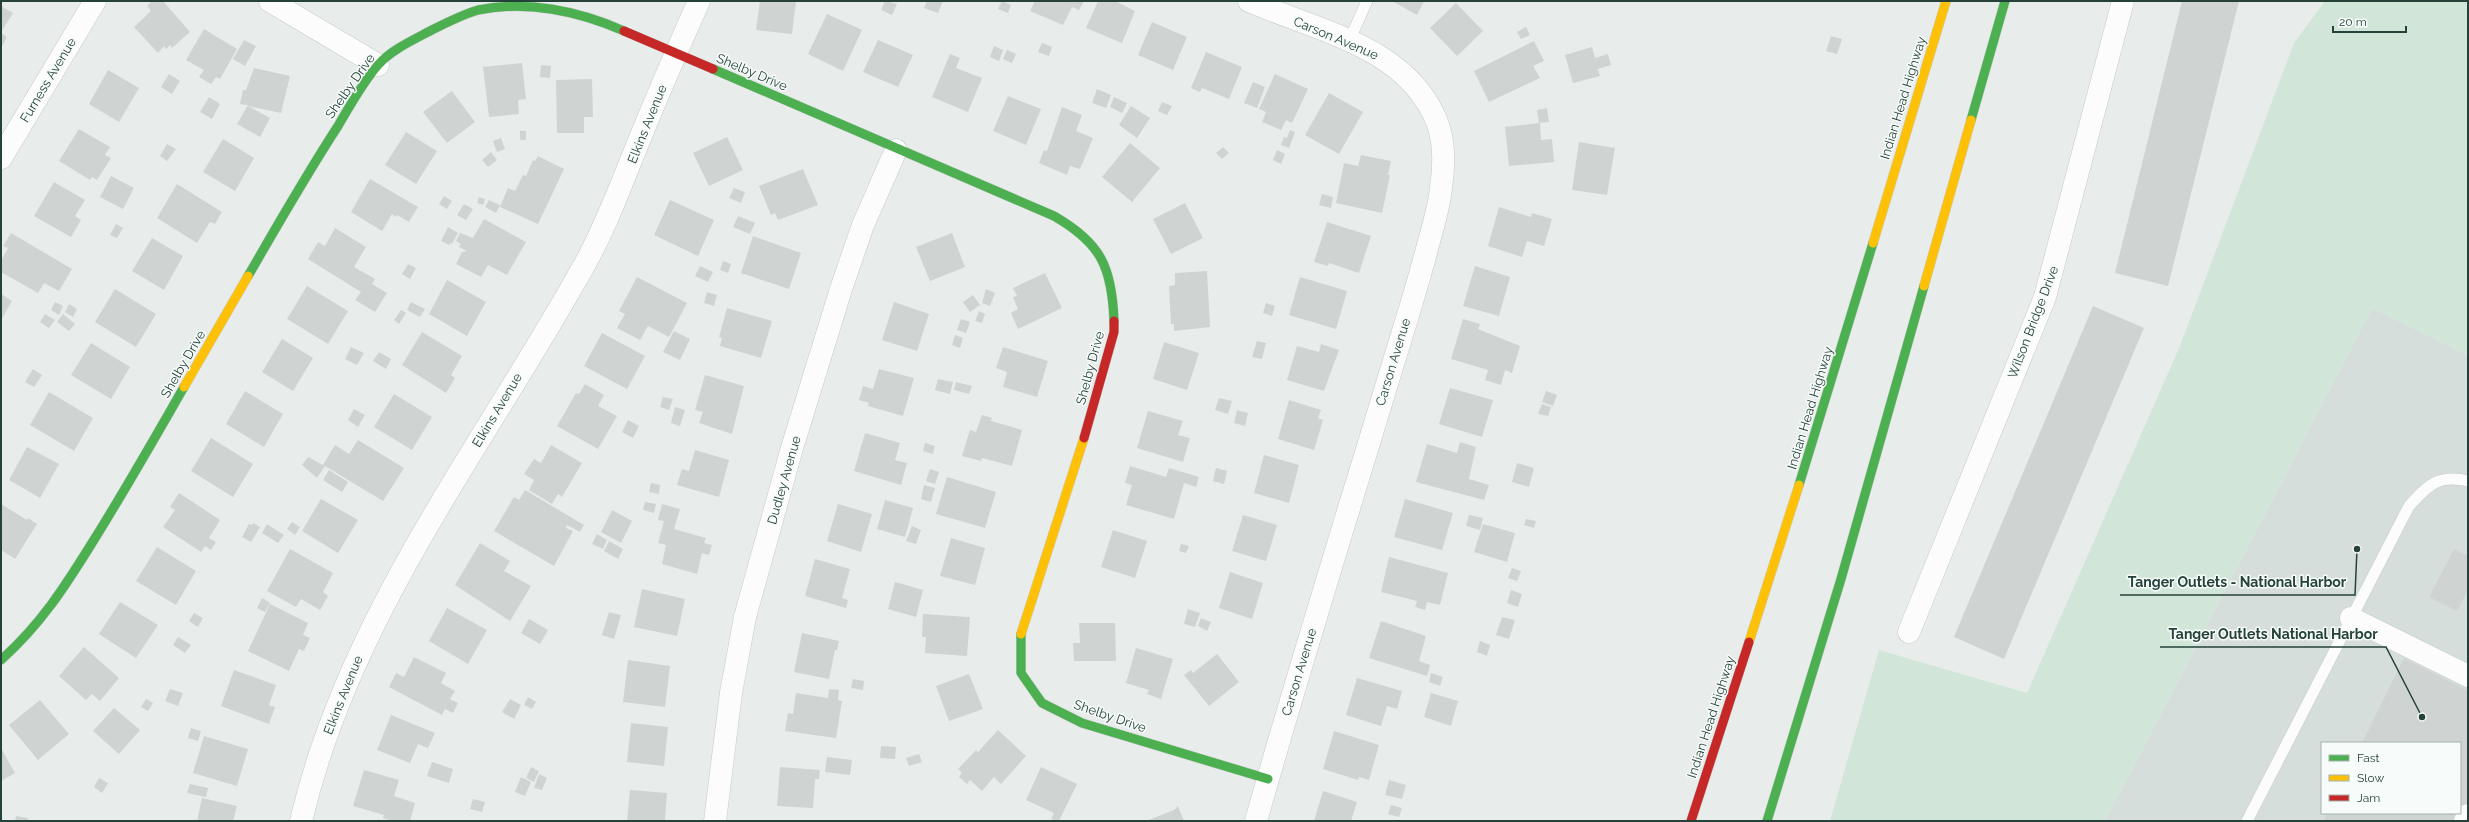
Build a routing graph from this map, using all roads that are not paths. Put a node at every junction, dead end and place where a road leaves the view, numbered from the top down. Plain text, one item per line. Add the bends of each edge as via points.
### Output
1 (95, 1) edge
2 (270, 1) edge
3 (699, 1) edge
4 (1249, 1) edge
5 (1367, 1) edge
6 (1946, 1) edge
7 (2005, 1) edge
8 (2123, 1) edge
9 (1349, 41) junction
10 (676, 54) junction
11 (378, 65) junction
12 (896, 150) junction
13 (1, 158) edge
14 (2468, 481) edge
15 (2351, 618) junction
16 (1909, 632) dead end
17 (1, 660) edge
18 (2468, 676) edge
19 (1268, 779) junction
20 (2468, 815) edge
21 (301, 821) edge
22 (715, 821) edge
23 (1256, 821) edge
24 (1691, 821) edge
25 (1767, 821) edge
26 (2247, 821) edge
27 (2465, 821) edge

1 - 13 street, Furness Avenue
2 - 11 street
3 - 10 street, Elkins Avenue
4 - 9 street, Carson Avenue
5 - 9 lane
6 - 24 main road, Indian Head Highway via 1823,411
7 - 25 main road via 1841,579
8 - 16 street, Wilson Bridge Drive via 2045,297
9 - 19 street, Carson Avenue via 1396,66 1425,100 1437,122 1441,138 1441,189 1424,261 1337,551 1297,674
10 - 11 main road, Shelby Drive via 618,27 578,14 541,7 510,5 463,15 404,46
10 - 12 main road, Shelby Drive via 810,110
10 - 21 street, Elkins Avenue via 600,236 405,564 351,670 311,779
11 - 17 main road, Shelby Drive via 308,174 113,510 56,602 43,620
12 - 19 main road, Shelby Drive via 1015,198 1073,228 1098,251 1110,280 1114,316 1109,354 1022,630 1021,673 1042,703 1082,723
12 - 22 street, Dudley Avenue via 864,225 832,316 747,611 731,694
14 - 15 lane via 2453,478 2428,485 2409,506
15 - 18 street
15 - 26 lane
19 - 23 street, Carson Avenue
20 - 27 street

